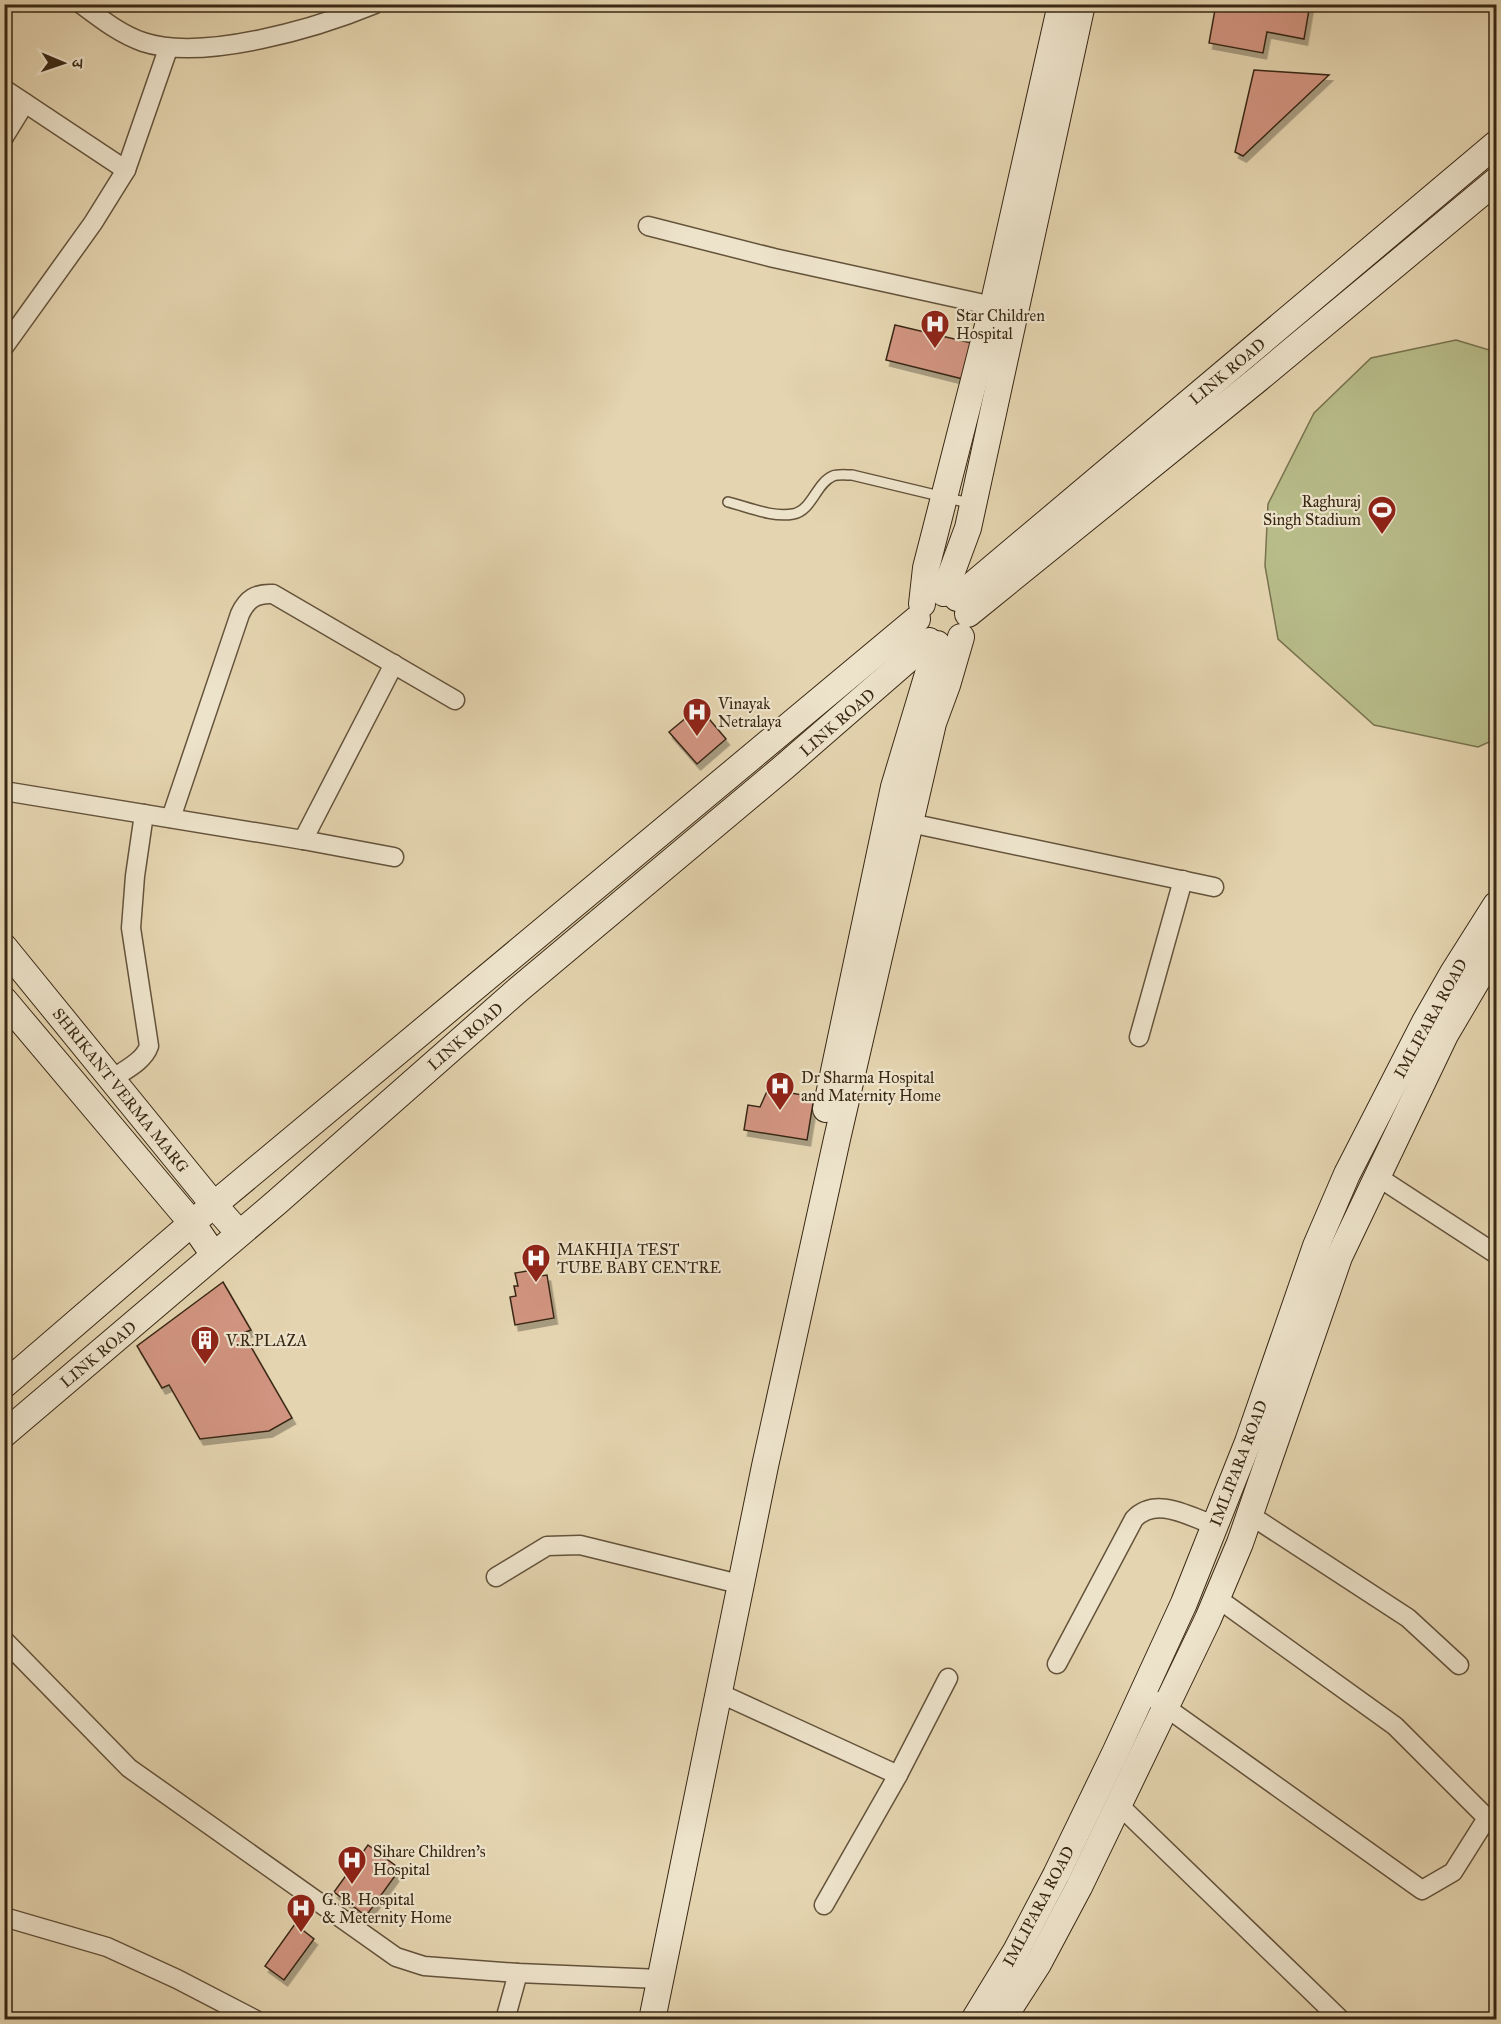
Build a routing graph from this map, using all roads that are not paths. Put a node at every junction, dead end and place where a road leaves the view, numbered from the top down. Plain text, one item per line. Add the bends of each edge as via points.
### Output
1 (81, 4) edge
2 (375, 4) edge
3 (1061, 4) edge
4 (1082, 4) edge
5 (168, 49) junction
6 (4, 90) edge
7 (25, 103) junction
8 (4, 137) edge
9 (1497, 144) edge
10 (126, 170) junction
11 (1497, 181) edge
12 (648, 226) dead end
13 (993, 306) junction
14 (4, 347) edge
15 (944, 499) junction
16 (728, 502) dead end
17 (973, 504) junction
18 (942, 619) junction
19 (394, 664) junction
20 (455, 700) dead end
21 (4, 791) edge
22 (144, 814) junction
23 (171, 818) junction
24 (910, 823) junction
25 (303, 840) junction
26 (394, 858) dead end
27 (1183, 880) junction
28 (1214, 887) dead end
29 (1497, 906) edge
30 (4, 947) edge
31 (1497, 948) edge
32 (4, 1000) edge
33 (1139, 1037) dead end
34 (112, 1079) junction
35 (1378, 1177) junction
36 (214, 1205) junction
37 (192, 1223) junction
38 (239, 1233) junction
39 (1497, 1254) edge
40 (214, 1255) junction
41 (4, 1385) edge
42 (4, 1434) edge
43 (1250, 1515) junction
44 (1214, 1525) junction
45 (496, 1577) dead end
46 (727, 1581) junction
47 (1217, 1598) junction
48 (4, 1640) edge
49 (1057, 1664) dead end
50 (1459, 1665) dead end
51 (948, 1678) dead end
52 (1144, 1690) junction
53 (719, 1693) junction
54 (1166, 1708) junction
55 (898, 1775) junction
56 (1119, 1805) junction
57 (824, 1905) dead end
58 (4, 1917) edge
59 (518, 1973) junction
60 (652, 1978) junction
61 (256, 2019) edge
62 (505, 2019) edge
63 (635, 2019) edge
64 (652, 2019) edge
65 (974, 2019) edge
66 (1002, 2019) edge
67 (1341, 2019) edge

1 - 5 street via 113,28
2 - 5 street via 349,15 248,42
3 - 13 street
4 - 17 street
5 - 10 street
6 - 7 street
7 - 8 street
7 - 10 street
9 - 18 street, LINK ROAD
10 - 14 street
11 - 18 street, LINK ROAD via 1258,379
12 - 13 street
13 - 15 street
15 - 16 lane via 852,475 835,475 820,484 796,514 779,515
15 - 17 lane
15 - 18 street via 926,568
17 - 18 street
18 - 24 street via 947,686 933,723
18 - 36 street, LINK ROAD
18 - 38 street, LINK ROAD via 784,767 519,989
18 - 46 street via 894,787
19 - 20 street
19 - 23 street via 273,594 252,597 240,614
19 - 25 street
21 - 22 street
22 - 23 street
22 - 34 street via 130,928 148,1046 141,1059
23 - 25 street
24 - 27 street
24 - 53 street via 829,1174
25 - 26 street
27 - 28 street
27 - 33 street
29 - 44 street, IMLIPARA ROAD via 1447,983 1347,1174 1316,1246 1248,1442
30 - 34 street, SHRIKANT VERMA MARG
31 - 35 street, IMLIPARA ROAD via 1445,1035
32 - 37 street, SHRIKANT VERMA MARG
34 - 36 street, SHRIKANT VERMA MARG
35 - 39 street
35 - 43 street, IMLIPARA ROAD via 1339,1257
36 - 37 street, LINK ROAD
36 - 38 street, SHRIKANT VERMA MARG
37 - 40 street, SHRIKANT VERMA MARG
37 - 41 street, LINK ROAD
38 - 40 street, LINK ROAD
40 - 42 street, LINK ROAD
43 - 47 street, IMLIPARA ROAD
43 - 50 street via 1408,1618
44 - 49 street via 1164,1507 1151,1507 1140,1513
44 - 52 street, IMLIPARA ROAD
45 - 46 street via 547,1546 561,1544 580,1545
46 - 60 street
47 - 54 street, IMLIPARA ROAD
47 - 54 street via 1395,1726 1487,1818 1453,1872 1422,1890
48 - 59 street via 129,1768 396,1957 424,1966
51 - 55 street
52 - 54 street
52 - 65 street, IMLIPARA ROAD via 1056,1875 1016,1952
53 - 55 street
53 - 60 street
54 - 56 street, IMLIPARA ROAD
55 - 57 street
56 - 66 street, IMLIPARA ROAD via 1038,1964
56 - 67 street
58 - 61 street via 107,1947
59 - 60 street
59 - 62 street
60 - 63 street
60 - 64 street

